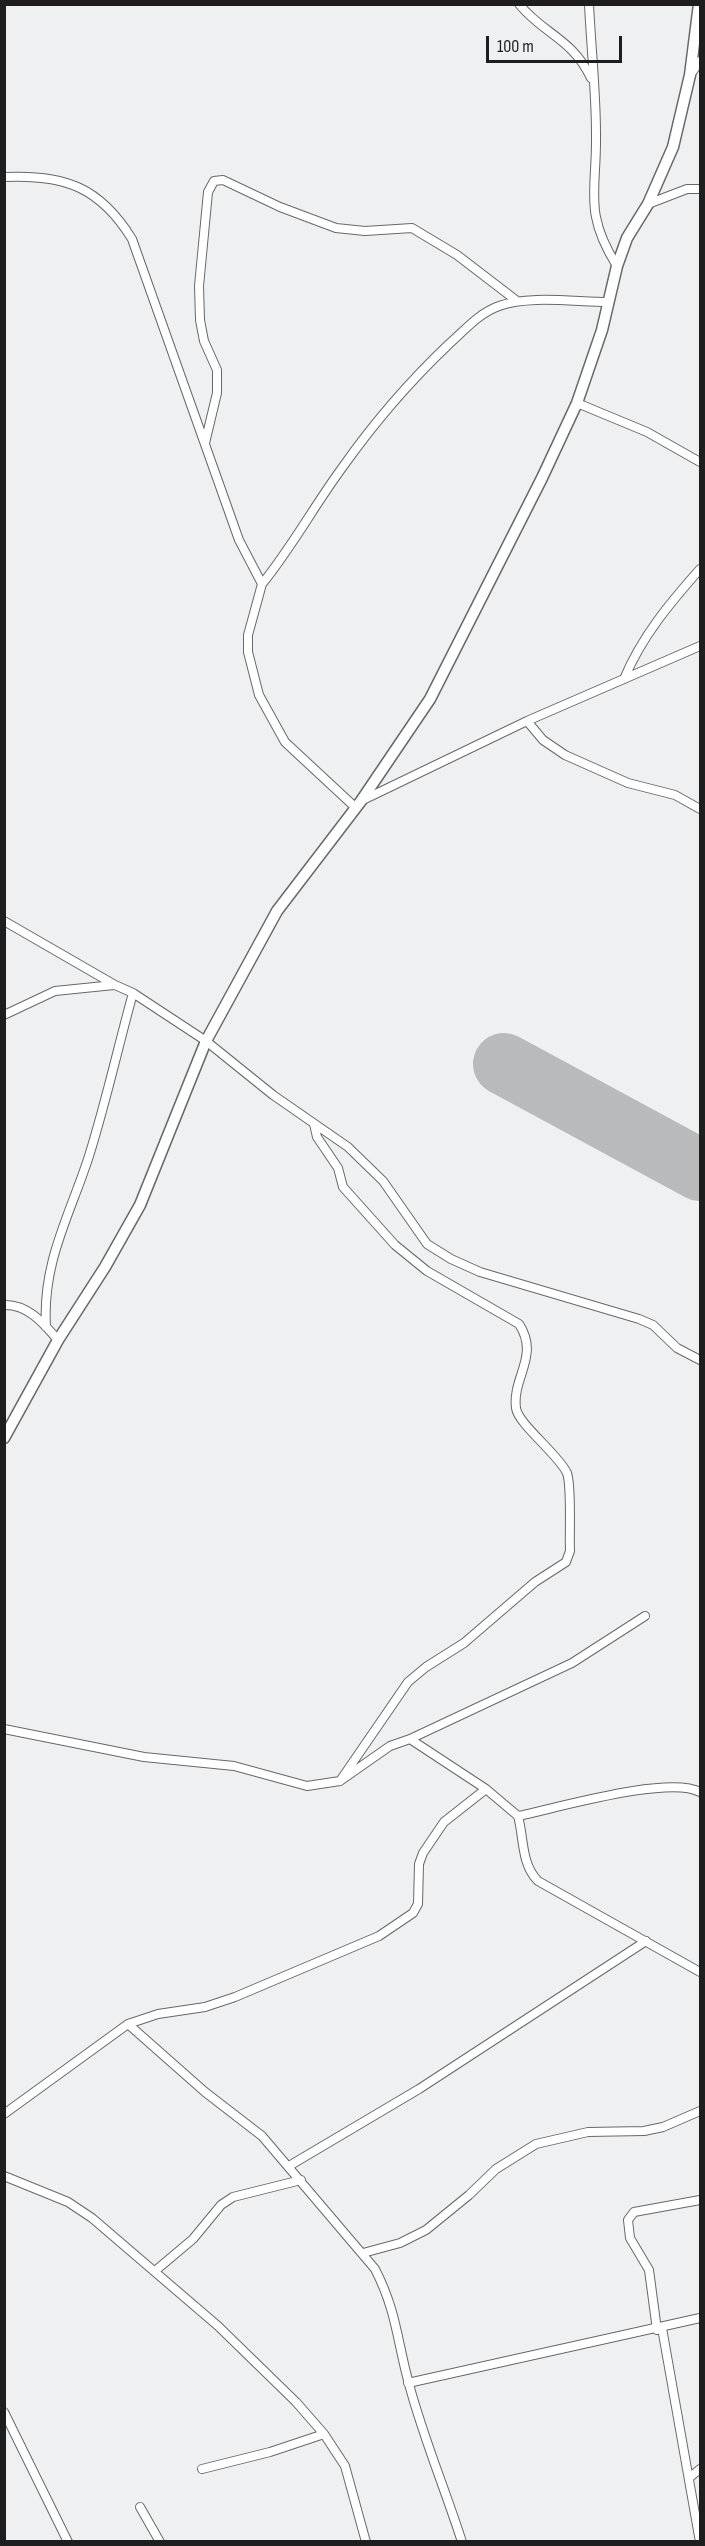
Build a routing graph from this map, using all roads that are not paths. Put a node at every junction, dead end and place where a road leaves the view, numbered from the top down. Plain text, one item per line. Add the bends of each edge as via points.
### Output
1 (519, 4) edge
2 (589, 4) edge
3 (699, 4) edge
4 (700, 61) edge
5 (690, 75) junction
6 (592, 82) junction
7 (4, 177) edge
8 (700, 189) edge
9 (648, 204) junction
10 (617, 266) junction
11 (517, 302) junction
12 (608, 302) junction
13 (577, 403) junction
14 (204, 444) junction
15 (700, 462) edge
16 (700, 569) edge
17 (262, 584) junction
18 (700, 646) edge
19 (624, 679) junction
20 (527, 722) junction
21 (359, 804) junction
22 (700, 809) edge
23 (4, 921) edge
24 (115, 985) junction
25 (133, 993) junction
26 (4, 1015) edge
27 (206, 1041) junction
28 (314, 1124) junction
29 (4, 1305) edge
30 (46, 1327) junction
31 (58, 1340) junction
32 (700, 1360) edge
33 (4, 1438) edge
34 (645, 1616) dead end
35 (4, 1729) edge
36 (410, 1739) junction
37 (340, 1781) junction
38 (486, 1789) junction
39 (700, 1792) edge
40 (519, 1816) junction
41 (646, 1941) junction
42 (700, 1972) edge
43 (128, 2024) junction
44 (700, 2111) edge
45 (4, 2114) edge
46 (289, 2166) junction
47 (4, 2176) edge
48 (301, 2180) junction
49 (700, 2200) edge
50 (363, 2253) junction
51 (154, 2271) junction
52 (700, 2318) edge
53 (659, 2329) junction
54 (408, 2384) junction
55 (4, 2412) edge
56 (324, 2434) junction
57 (202, 2469) dead end
58 (700, 2469) edge
59 (689, 2478) junction
60 (141, 2507) dead end
61 (68, 2541) edge
62 (160, 2541) edge
63 (366, 2541) edge
64 (462, 2541) edge
65 (700, 2541) edge

1 - 6 street via 570,46
2 - 6 street
3 - 5 street
4 - 5 street
5 - 9 street via 673,147
6 - 10 street via 596,135 594,213
7 - 14 street via 51,177 74,183 119,218 132,239
8 - 9 street via 687,189
9 - 10 street via 627,238
10 - 12 street
11 - 12 street
11 - 14 street via 458,255 412,228 336,228 223,180 214,181 208,192 199,286 204,341 217,370 217,393
11 - 17 street via 481,315 426,366 342,468 290,549
12 - 13 street
13 - 15 street via 647,432
13 - 21 street via 430,699
14 - 17 street via 248,561
16 - 19 street via 660,614 635,651
17 - 21 street via 248,636 259,695 285,742
18 - 19 street
19 - 20 street
20 - 21 street
20 - 22 street via 543,740 565,755 628,783 675,795
21 - 27 street via 277,911
23 - 24 street
24 - 25 street
24 - 26 street via 55,991
25 - 27 street
25 - 30 street via 97,1127 48,1276
27 - 28 street
27 - 31 street via 141,1205
28 - 32 street via 348,1146 394,1195 427,1245 451,1259 519,1284 639,1319
28 - 37 street via 317,1137 338,1168 343,1187 395,1245 427,1271 519,1324 527,1336 528,1350 516,1402 517,1414 559,1461 568,1478 570,1551 566,1562 408,1683
29 - 30 street via 28,1311
30 - 31 street
31 - 33 street
34 - 36 street via 572,1662
35 - 37 street via 144,1757 234,1766 307,1786
36 - 37 street via 390,1746
36 - 38 street
38 - 40 street
38 - 43 street via 444,1822 419,1864 418,1904 413,1912 379,1936 236,1997 205,2007 158,2013
39 - 40 street via 676,1786
40 - 41 street via 525,1857 537,1881
41 - 42 street
41 - 46 street via 419,2089
43 - 45 street
43 - 46 street via 262,2136
44 - 50 street via 644,2131 581,2133 536,2144 496,2169 426,2230 400,2243
46 - 48 street
47 - 51 street via 68,2202
48 - 50 street
48 - 51 street via 233,2197 221,2205 193,2239
49 - 53 street via 634,2212 628,2220 630,2238 649,2270
50 - 54 street via 388,2294
51 - 56 street via 218,2326
52 - 53 street
53 - 54 street
53 - 59 street
54 - 64 street
55 - 61 street
56 - 57 street
56 - 63 street via 345,2466
58 - 59 street
59 - 65 street
60 - 62 street

